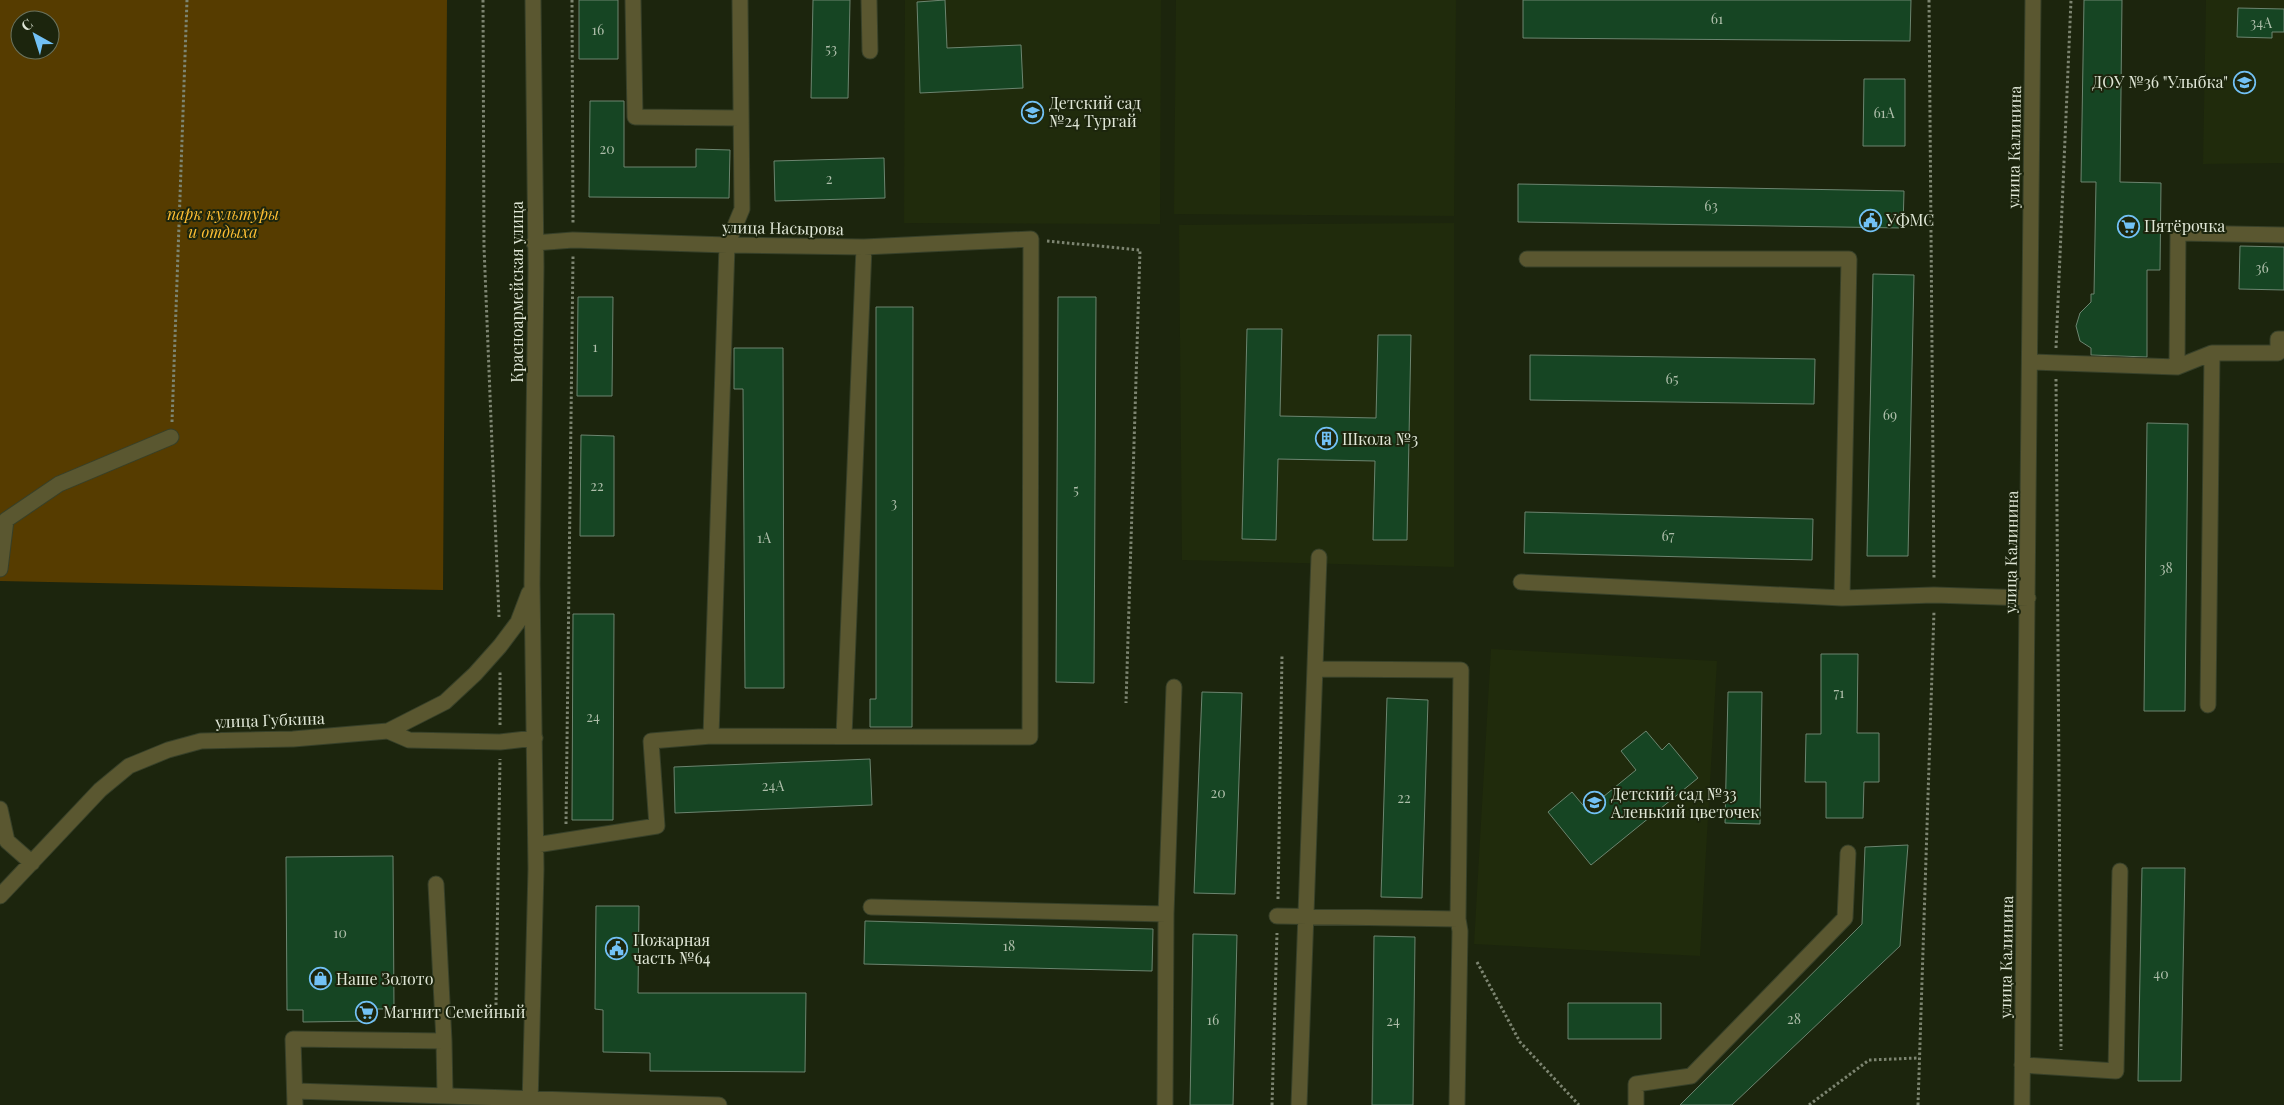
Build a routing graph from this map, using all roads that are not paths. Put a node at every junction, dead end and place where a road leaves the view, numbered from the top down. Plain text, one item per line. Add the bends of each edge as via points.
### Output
1 (534, 0) edge
2 (633, 0) edge
3 (740, 0) edge
4 (869, 0) edge
5 (2033, 0) edge
6 (870, 51) dead end
7 (741, 118) junction
8 (2284, 235) edge
9 (534, 243) junction
10 (726, 245) junction
11 (864, 247) junction
12 (1527, 259) dead end
13 (2284, 339) edge
14 (2212, 353) junction
15 (2031, 362) junction
16 (2177, 367) junction
17 (171, 437) road end
18 (1319, 557) dead end
19 (0, 569) edge
20 (1521, 582) dead end
21 (532, 584) junction
22 (1842, 598) junction
23 (2028, 598) junction
24 (1315, 669) junction
25 (1174, 687) dead end
26 (2208, 705) dead end
27 (388, 731) junction
28 (711, 736) junction
29 (844, 736) junction
30 (535, 738) junction
31 (0, 809) edge
32 (536, 845) junction
33 (1848, 853) dead end
34 (32, 862) junction
35 (2120, 871) dead end
36 (436, 884) dead end
37 (0, 896) edge
38 (870, 907) dead end
39 (1166, 914) junction
40 (1277, 916) road end
41 (1306, 916) junction
42 (1458, 919) junction
43 (444, 1041) junction
44 (2022, 1065) junction
45 (445, 1095) junction
46 (295, 1098) edge
47 (530, 1102) edge
48 (719, 1105) edge
49 (1165, 1105) edge
50 (1299, 1105) edge
51 (1457, 1105) edge
52 (1636, 1105) edge
53 (2022, 1105) edge

1 - 9 street, Красноармейская улица
2 - 7 street via 635,117
3 - 7 street
4 - 6 street
5 - 15 street, улица Калинина
7 - 10 street via 742,209
8 - 16 street via 2178,233
9 - 10 street, улица Насырова via 573,240
9 - 21 street, Красноармейская улица
10 - 11 street, улица Насырова
10 - 28 street
11 - 29 street
11 - 29 street, улица Насырова via 1031,239 1030,737
12 - 22 street via 1849,259
13 - 14 street via 2278,339 2278,354
14 - 16 street
14 - 26 street
15 - 16 street
15 - 23 street, улица Калинина
17 - 19 street via 59,484 6,520
18 - 24 street
20 - 22 street
21 - 27 street, улица Губкина via 518,622 476,674 445,702
21 - 30 street, Красноармейская улица
22 - 23 street via 1934,595
23 - 44 street, улица Калинина
24 - 41 street
24 - 42 street via 1461,670
25 - 39 street
27 - 30 street via 410,740 500,742
27 - 34 street, улица Губкина via 292,739 201,741 168,750 129,766 100,790
28 - 29 street
28 - 32 street via 651,741 657,826
30 - 32 street, Красноармейская улица
31 - 34 street via 7,841
32 - 47 street, Красноармейская улица
33 - 52 street via 1844,918 1691,1076 1636,1084
34 - 37 street, улица Губкина
35 - 44 street via 2116,1071
36 - 43 street
38 - 39 street
39 - 49 street
40 - 41 street
41 - 42 street
41 - 50 street
42 - 51 street
43 - 45 street
43 - 46 street via 293,1039
44 - 53 street, улица Калинина
45 - 46 street
45 - 47 street
47 - 48 street

